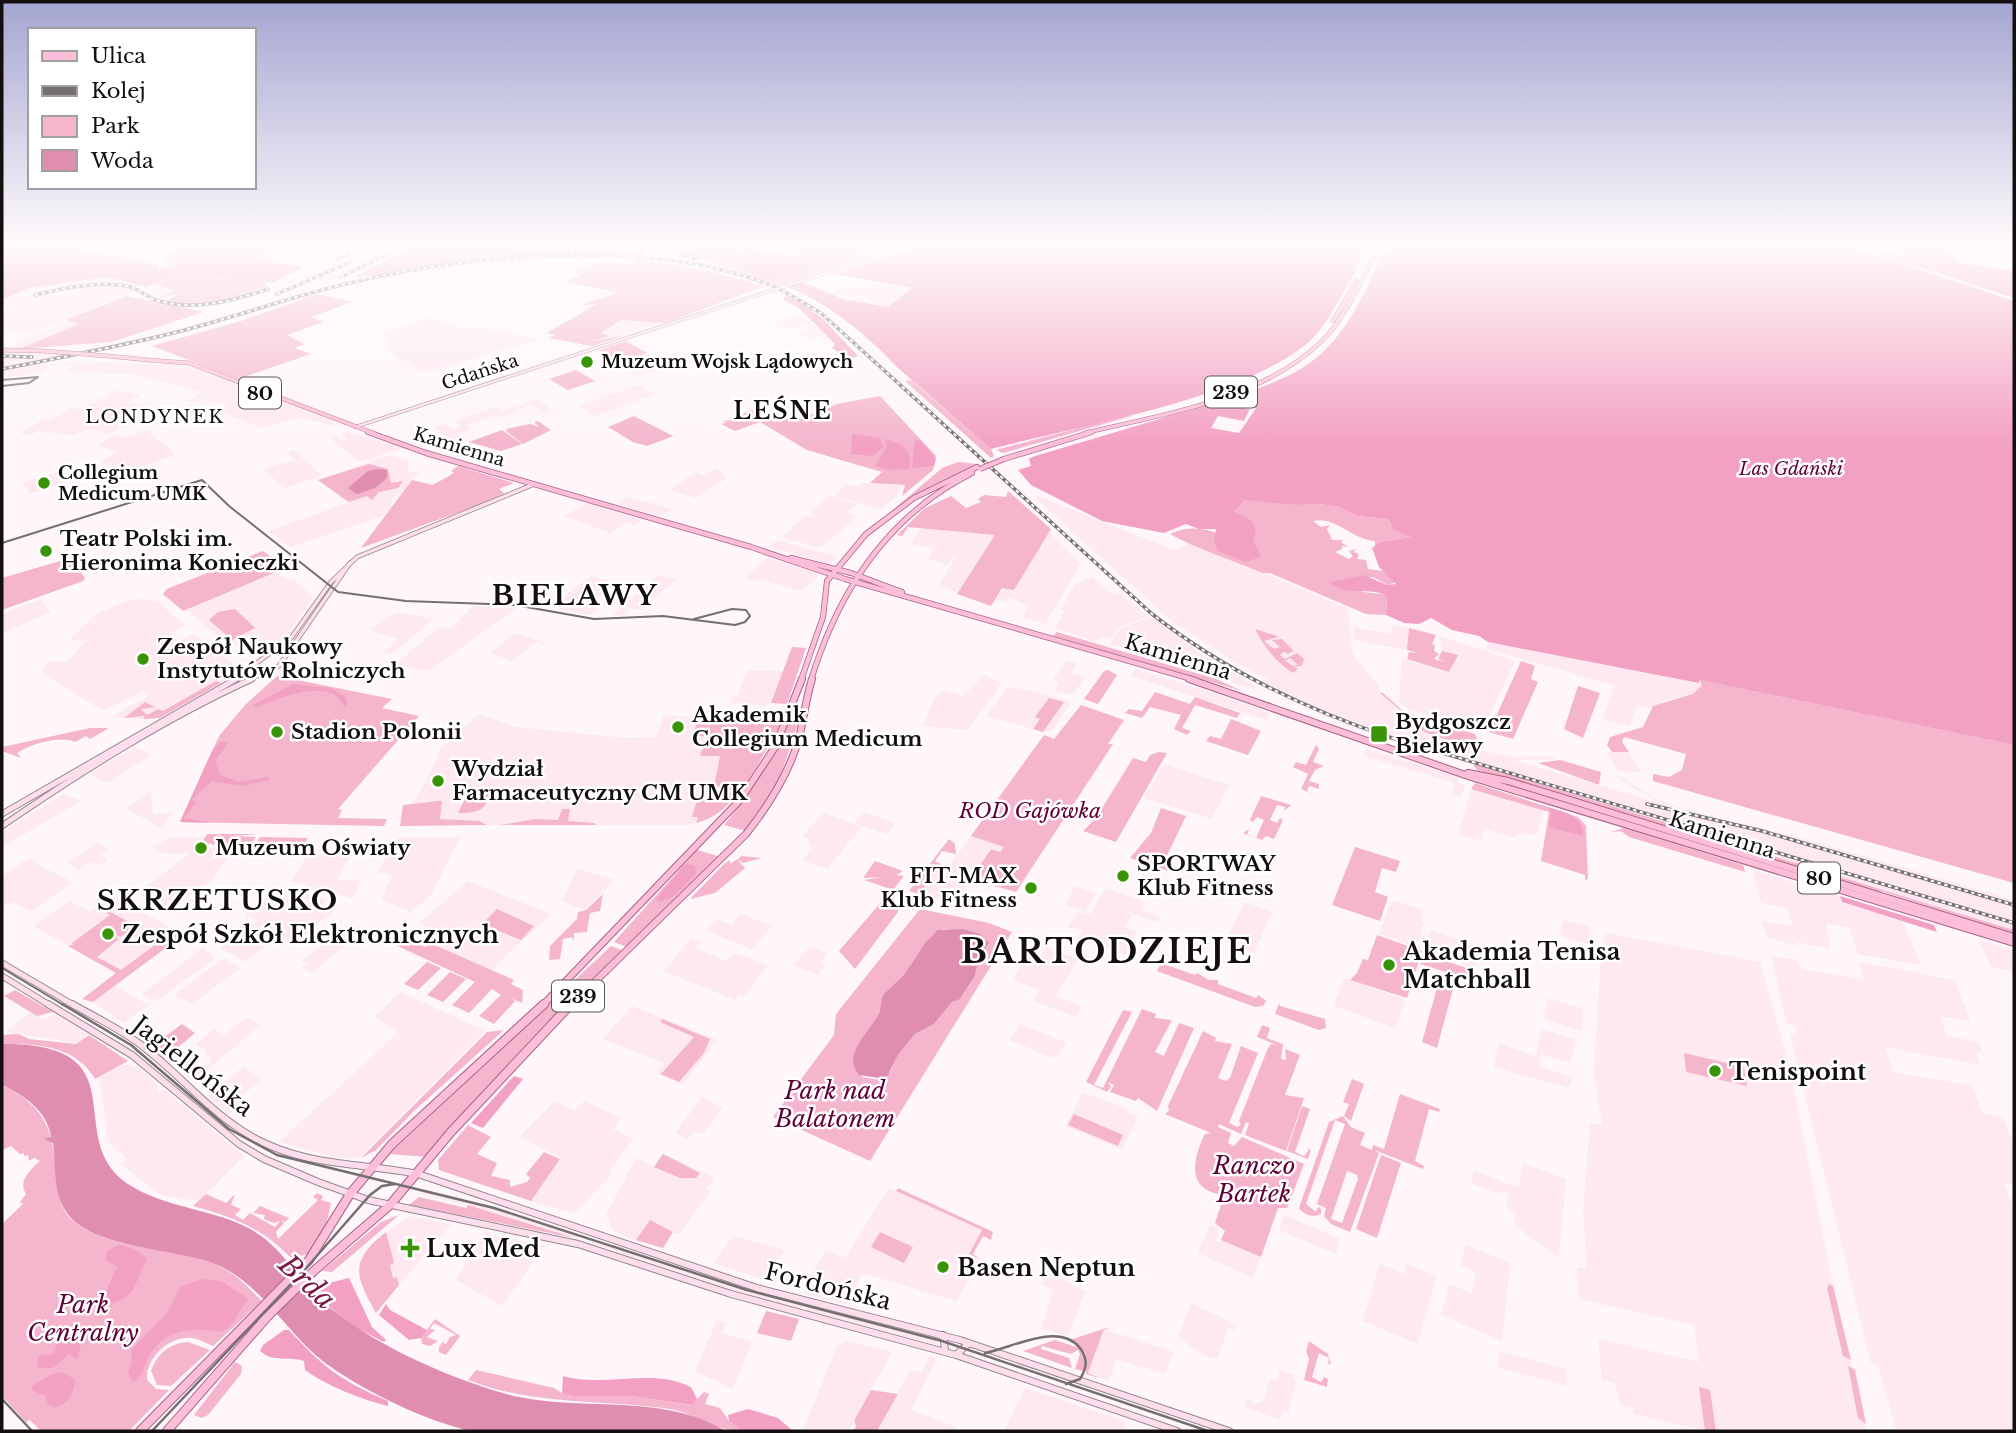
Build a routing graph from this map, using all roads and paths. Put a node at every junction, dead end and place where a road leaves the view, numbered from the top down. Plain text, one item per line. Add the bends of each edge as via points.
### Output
1 (706, 312) edge
2 (1342, 312) edge
3 (2, 350) edge
4 (342, 423) joint
5 (360, 427) junction
6 (401, 444) junction
7 (978, 468) junction
8 (536, 484) junction
9 (587, 499) joint
10 (748, 546) joint
11 (835, 569) junction
12 (856, 575) junction
13 (851, 580) junction
14 (863, 584) junction
15 (331, 587) junction
16 (842, 596) junction
17 (921, 599) junction
18 (1460, 772) junction
19 (43, 794) junction
20 (2, 820) edge
21 (2014, 937) edge
22 (2014, 943) edge
23 (2, 963) edge
24 (2, 976) edge
25 (373, 1166) junction
26 (418, 1174) junction
27 (350, 1194) junction
28 (390, 1205) junction
29 (316, 1269) joint
30 (252, 1326) junction
31 (943, 1335) junction
32 (969, 1343) junction
33 (947, 1352) junction
34 (958, 1355) junction
35 (213, 1358) joint
36 (140, 1431) edge
37 (167, 1431) edge
38 (1177, 1431) edge
39 (1229, 1431) edge

1 - 5 main road, Gdańska, bridge
2 - 7 main road, 239, bridge via 1319,344 1286,368 1228,393
3 - 4 main road, 80, bridge via 191,364
4 - 5 main road, 80
5 - 6 main road, Kamienna / 80
5 - 6 main road, Kamienna / 80
6 - 8 main road, Kamienna / 80
7 - 11 main road, 239 via 901,506 866,534
7 - 12 main road, 239 via 930,498
8 - 9 main road, Kamienna / 80
8 - 15 main road via 380,545 350,565
9 - 10 main road, Kamienna / 80
10 - 11 main road, Kamienna / 80
11 - 12 main road, Kamienna / 80
11 - 13 main road, Kamienna / 80
11 - 25 main road, 239 via 824,587 822,619 784,730 751,783 568,982
12 - 13 main road, 239
12 - 17 main road, Kamienna / 80
13 - 14 main road, Kamienna / 80
13 - 16 main road, 239
14 - 16 main road
14 - 17 main road, Kamienna / 80
15 - 19 main road via 298,630 268,656
15 - 19 main road via 286,660
16 - 26 main road, 239 via 809,687 790,765 771,800 742,839 562,1012
17 - 18 main road, Kamienna / 80 via 1206,684
18 - 21 main road, Kamienna / 80 via 1486,775
18 - 22 main road, Kamienna / 80
19 - 20 main road
19 - 20 main road
23 - 25 main road, Jagiellońska via 136,1042 226,1120 261,1142 309,1160
24 - 27 main road, Jagiellońska via 132,1055 239,1144 278,1166
25 - 26 main road, Jagiellońska
25 - 27 main road, 239
26 - 28 main road, 239
26 - 31 main road, Fordońska via 757,1289
27 - 28 main road, Jagiellońska
27 - 30 main road, 239 via 309,1260
28 - 29 main road, 239
28 - 33 main road, Fordońska via 576,1243 731,1294
29 - 30 main road, 239
30 - 35 main road, 239
30 - 37 main road, 239
31 - 32 main road, Fordońska
31 - 33 main road
32 - 34 main road
32 - 39 main road, Fordońska
33 - 34 main road, Fordońska
34 - 38 main road, Fordońska
35 - 36 main road, 239

